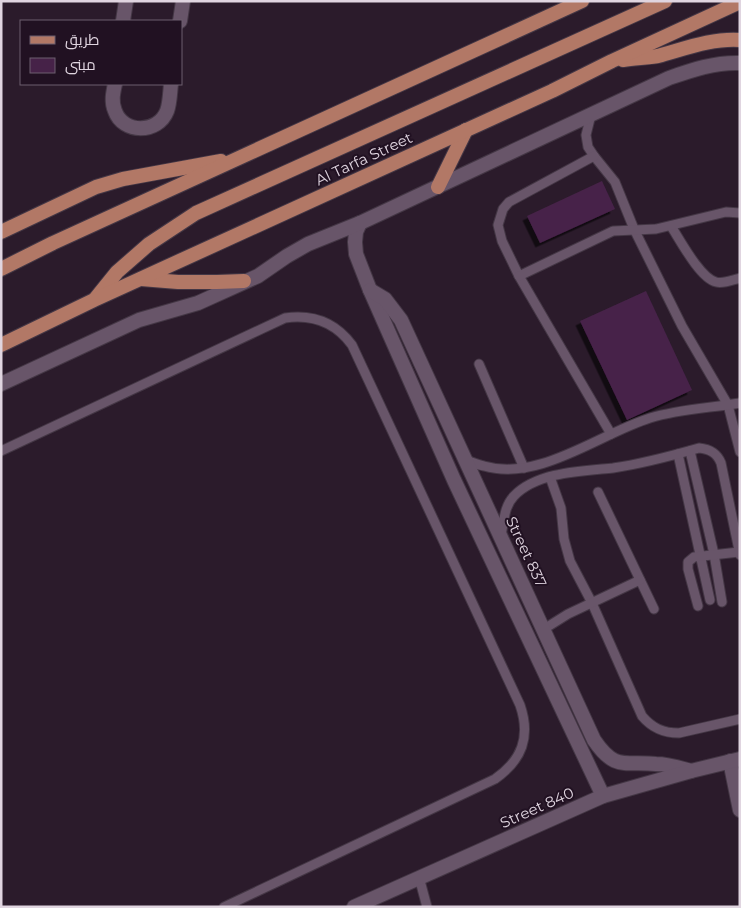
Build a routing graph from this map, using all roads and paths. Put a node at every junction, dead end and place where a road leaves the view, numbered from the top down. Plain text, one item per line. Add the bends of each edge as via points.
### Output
1 (126, 1) edge
2 (183, 1) edge
3 (582, 1) edge
4 (665, 1) edge
5 (740, 2) edge
6 (123, 20) edge
7 (180, 20) edge
8 (740, 40) edge
9 (612, 61) junction
10 (740, 63) edge
11 (115, 85) edge
12 (171, 85) edge
13 (591, 116) junction
14 (466, 130) junction
15 (594, 156) junction
16 (239, 158) junction
17 (438, 187) junction
18 (740, 213) edge
19 (360, 223) junction
20 (671, 226) junction
21 (634, 230) junction
22 (1, 232) edge
23 (1, 269) edge
24 (519, 276) junction
25 (740, 278) edge
26 (140, 279) junction
27 (244, 281) junction
28 (370, 290) junction
29 (94, 300) junction
30 (1, 345) edge
31 (479, 364) dead end
32 (1, 384) edge
33 (740, 404) edge
34 (728, 405) junction
35 (611, 434) junction
36 (1, 451) edge
37 (690, 451) junction
38 (740, 452) edge
39 (678, 454) junction
40 (466, 460) junction
41 (524, 468) junction
42 (550, 477) junction
43 (598, 492) dead end
44 (501, 536) junction
45 (739, 553) edge
46 (714, 554) junction
47 (701, 556) junction
48 (640, 580) junction
49 (710, 600) dead end
50 (722, 602) dead end
51 (592, 603) junction
52 (698, 606) dead end
53 (654, 610) dead end
54 (544, 629) junction
55 (740, 719) edge
56 (735, 760) edge
57 (691, 771) junction
58 (603, 796) junction
59 (740, 810) edge
60 (419, 877) junction
61 (224, 907) edge
62 (354, 907) edge
63 (428, 907) edge

1 - 6 street
2 - 7 street
3 - 16 main road
4 - 29 main road via 196,213 142,250 117,272
5 - 9 main road, Al Tarfa Street
8 - 9 main road
9 - 14 main road, Al Tarfa Street
10 - 13 street via 725,62 696,68
11 - 12 street via 115,112 125,124 141,129 156,124 167,111
13 - 15 lane via 586,135
13 - 17 street
14 - 17 main road
14 - 26 main road, Al Tarfa Street
15 - 21 lane via 612,176
15 - 24 lane via 516,197 503,209 499,234
16 - 22 main road via 123,179 75,196
16 - 23 main road
17 - 19 street
18 - 20 lane via 726,212
19 - 27 street via 308,244 258,276
19 - 28 street via 356,232 356,248
20 - 21 lane
20 - 25 lane via 706,276 717,282
21 - 24 lane via 607,233
21 - 34 lane via 682,326
24 - 35 lane
26 - 27 main road
26 - 29 main road, Al Tarfa Street
27 - 32 street via 192,305 151,315 112,331
28 - 40 street, Street 837 via 397,312
28 - 58 street via 454,480
29 - 30 main road, Al Tarfa Street
31 - 41 lane
33 - 34 lane
34 - 35 lane via 665,414
34 - 38 lane
35 - 41 lane via 562,456
36 - 61 lane via 285,318 304,316 323,320 344,334 352,344 520,705 524,716 524,741 514,763 495,779
37 - 39 lane
37 - 45 lane via 710,450 719,458
37 - 46 lane
39 - 42 lane
39 - 47 lane
40 - 41 lane via 485,467
40 - 44 street, Street 837
42 - 44 lane via 522,489 510,500
42 - 51 lane via 561,508 570,561
43 - 48 lane
44 - 54 street, Street 837
45 - 46 lane
46 - 47 lane
46 - 50 lane
47 - 49 lane
47 - 52 lane via 691,558 687,566
48 - 51 lane
48 - 53 lane
51 - 54 lane
51 - 55 lane via 647,723 662,732 679,733
54 - 57 street, Street 837 via 594,740 608,758 623,764 657,764
56 - 57 street, Street 840
56 - 59 street
57 - 58 street, Street 840
58 - 60 street, Street 840
60 - 62 street, Street 840
60 - 63 lane

